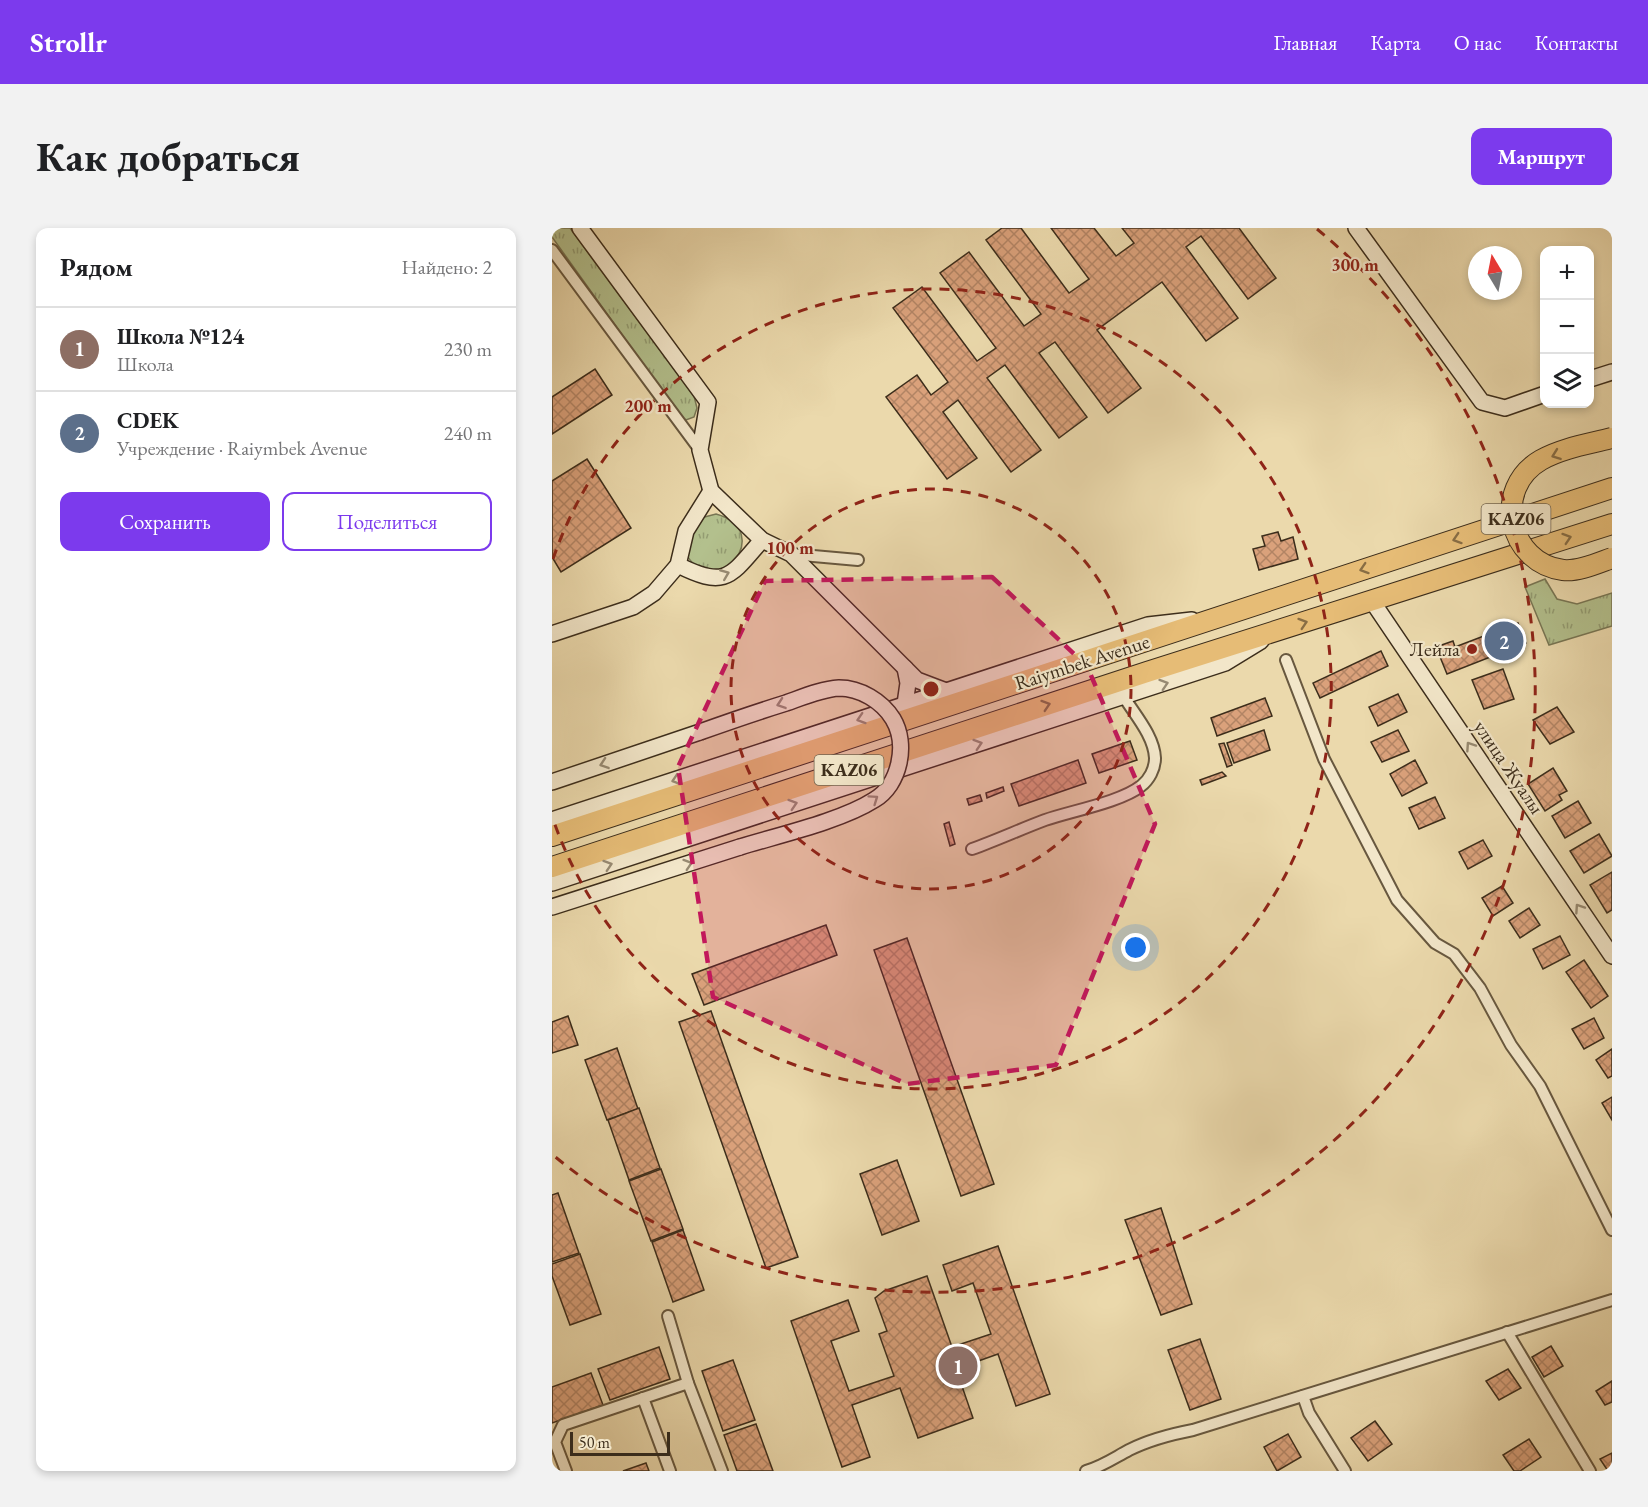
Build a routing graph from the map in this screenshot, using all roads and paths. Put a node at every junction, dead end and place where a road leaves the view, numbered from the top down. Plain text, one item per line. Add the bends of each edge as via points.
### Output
1 (580, 228) edge
2 (1356, 228) edge
3 (552, 250) edge
4 (1612, 372) edge
5 (1594, 379) edge
6 (1540, 396) edge
7 (1612, 438) edge
8 (700, 450) junction
9 (1612, 488) edge
10 (711, 490) junction
11 (1612, 524) edge
12 (762, 540) junction
13 (791, 554) junction
14 (1612, 558) edge
15 (858, 560) dead end
16 (678, 565) junction
17 (1372, 601) junction
18 (1219, 616) junction
19 (1278, 631) junction
20 (552, 634) edge
21 (1286, 660) dead end
22 (905, 668) junction
23 (946, 691) junction
24 (1124, 697) junction
25 (905, 704) junction
26 (552, 782) edge
27 (552, 820) edge
28 (552, 836) edge
29 (972, 849) dead end
30 (552, 867) edge
31 (552, 883) edge
32 (552, 906) edge
33 (1612, 956) edge
34 (1612, 1230) edge
35 (1612, 1300) edge
36 (668, 1316) dead end
37 (1507, 1332) junction
38 (688, 1383) junction
39 (1303, 1396) junction
40 (643, 1398) junction
41 (1110, 1468) edge
42 (566, 1471) edge
43 (670, 1471) edge
44 (722, 1471) edge
45 (1086, 1471) edge
46 (1345, 1471) edge
47 (1590, 1471) edge

1 - 8 main road via 708,402
2 - 6 main road via 1482,402 1505,408
3 - 8 street
4 - 5 main road
7 -> 14 highway, bridge via 1540,460 1520,479 1512,499 1512,526 1521,547 1539,563 1564,571
8 - 10 main road
9 -> 18 highway, Raiymbek Avenue / KАZ06
10 - 12 main road
10 - 16 main road via 686,531
17 -> 11 highway, Raiymbek Avenue / KАZ06
12 - 13 main road
16 -> 12 main road via 708,578 726,576
13 - 15 street
13 - 22 main road
16 - 20 main road via 654,593 633,607
19 -> 17 highway, Raiymbek Avenue / KАZ06
33 -> 17 main road, улица Жуалы
18 - 23 main road via 1148,625
18 - 28 highway, Raiymbek Avenue / KАZ06
24 -> 19 main road via 1225,663
30 -> 19 highway, Raiymbek Avenue / KАZ06
21 - 34 street via 1324,759 1397,900 1435,943 1454,954 1480,987 1511,1045 1540,1086
22 - 23 main road via 917,680
22 - 25 main road
23 - 25 main road
24 - 29 street via 1149,738 1154,754 1152,772 1146,782 1124,794
31 -> 24 main road
25 -> 27 main road
32 -> 26 main road, bridge via 856,810 876,799 892,782 900,760 900,740 893,720 879,703 862,692 840,688
35 - 37 street
36 - 38 street
37 - 39 street
37 - 47 street
38 - 40 street
38 - 44 street
39 - 41 street via 1130,1450
39 - 46 street via 1309,1413
40 - 42 street via 563,1425 555,1442
40 - 43 street
41 - 45 street

